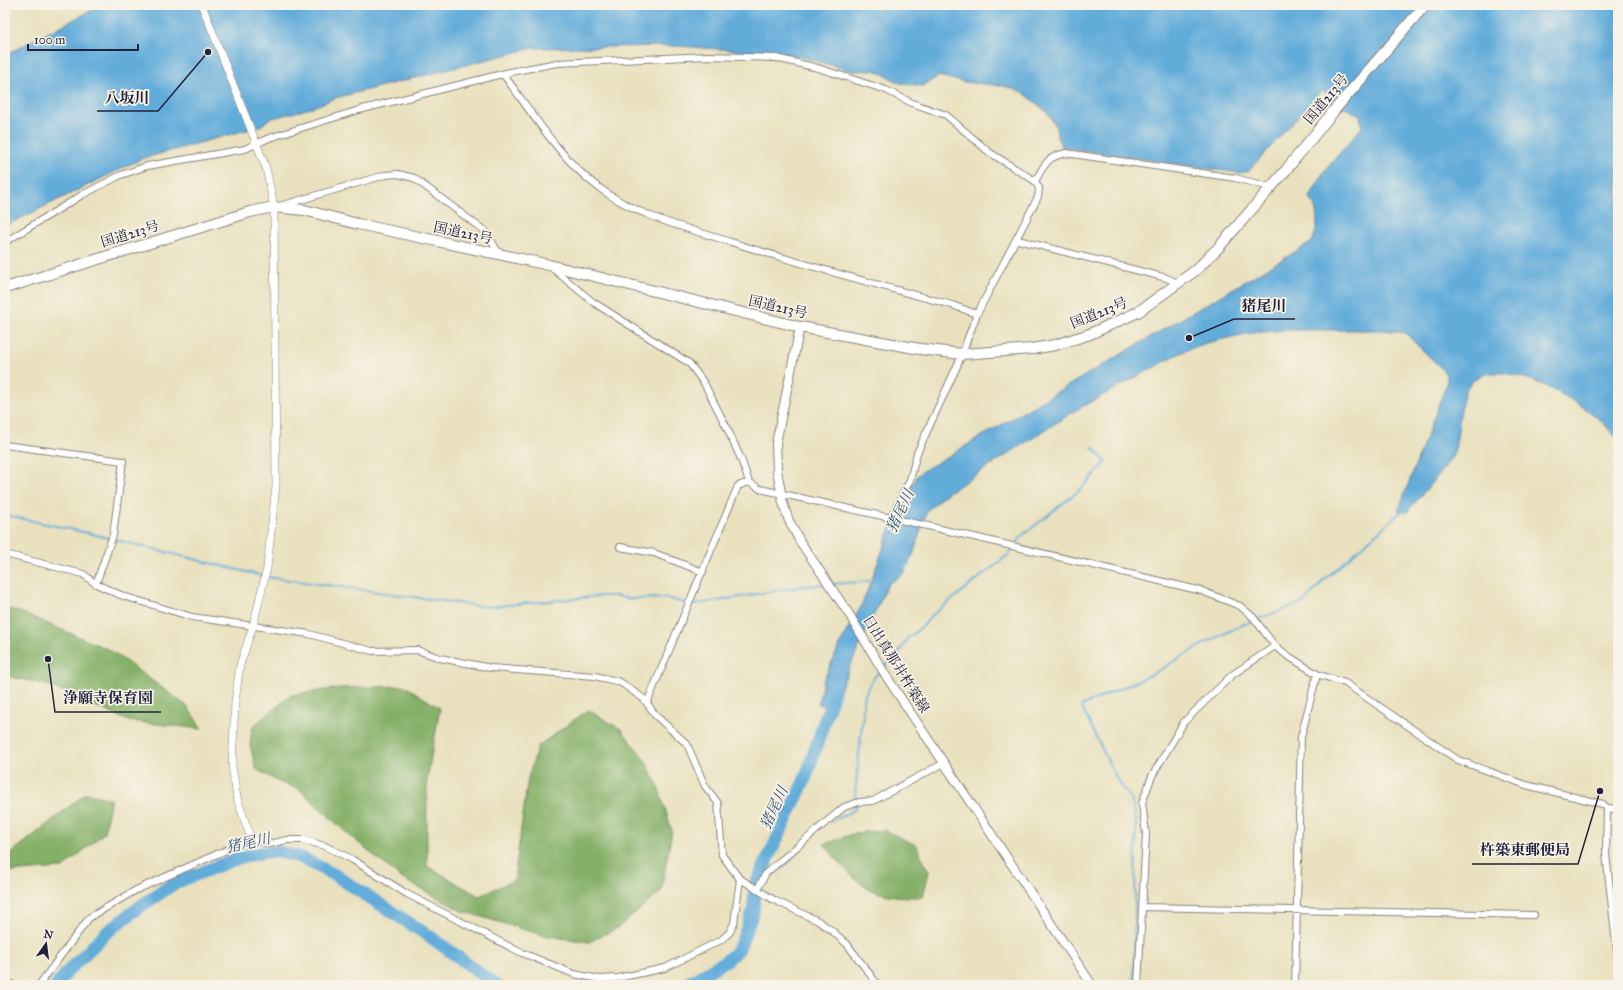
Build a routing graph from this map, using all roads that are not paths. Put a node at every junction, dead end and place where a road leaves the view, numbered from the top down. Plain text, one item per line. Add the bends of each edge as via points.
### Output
1 (202, 5) edge
2 (1425, 5) edge
3 (503, 74) junction
4 (256, 144) junction
5 (1036, 181) junction
6 (1270, 187) junction
7 (274, 207) junction
8 (1018, 240) junction
9 (5, 242) edge
10 (500, 255) junction
11 (549, 265) junction
12 (1179, 284) junction
13 (5, 288) edge
14 (977, 314) junction
15 (800, 327) junction
16 (962, 354) junction
17 (5, 445) edge
18 (749, 482) junction
19 (781, 493) junction
20 (891, 518) junction
21 (620, 547) dead end
22 (5, 554) edge
23 (702, 572) junction
24 (96, 584) junction
25 (253, 626) junction
26 (1275, 646) junction
27 (1317, 674) junction
28 (647, 703) junction
29 (944, 763) junction
30 (1607, 808) junction
31 (1618, 809) edge
32 (251, 839) junction
33 (740, 879) junction
34 (758, 890) junction
35 (1143, 907) junction
36 (1296, 911) junction
37 (1534, 915) dead end
38 (1618, 961) edge
39 (5, 980) edge
40 (13, 985) edge
41 (39, 985) edge
42 (878, 985) edge
43 (1092, 985) edge
44 (1138, 985) edge
45 (1294, 985) edge

1 - 4 street
2 - 6 highway, 国道213号
3 - 4 street via 359,110
3 - 5 street via 557,63 708,56 776,58 818,68 886,90 912,103 946,114 989,152
3 - 14 street via 560,149 587,178 616,200 666,222
4 - 7 street via 266,168
4 - 9 street via 245,149 147,166 121,175 82,195
5 - 6 street via 1048,160 1066,153 1236,178
5 - 8 street via 1039,188 1038,197
6 - 12 highway, 国道213号 via 1219,247
7 - 10 highway, 国道213号 via 304,210
7 - 10 street via 385,175 398,174 414,178 486,232
7 - 13 highway, 国道213号 via 250,212
7 - 25 street via 276,486 267,568
8 - 12 street via 1167,278
8 - 14 street
10 - 11 highway, 国道213号
11 - 15 highway, 国道213号
11 - 18 street via 593,302 689,363 704,383 723,420
12 - 16 highway, 国道213号 via 1138,312 1090,334 1032,349
14 - 16 street
15 - 16 highway, 国道213号 via 920,350
15 - 19 main road, 日出真那井杵築線 via 776,443
16 - 20 street via 917,453 910,480
17 - 24 street via 123,461 113,535
18 - 19 street via 760,489
18 - 23 street via 738,486
19 - 20 street
19 - 29 main road, 日出真那井杵築線 via 789,521
20 - 26 street via 1202,591 1240,606 1253,617
21 - 23 street via 654,553
22 - 24 street via 83,574
23 - 28 street
24 - 25 street via 135,600 192,617
25 - 28 street via 309,634 372,651 417,650 440,658 511,671 608,678 628,686
25 - 32 street via 240,665 235,702 232,766 237,798
26 - 27 street
26 - 35 street via 1232,674 1184,722 1156,767 1142,803 1146,834
27 - 30 street via 1345,683 1458,760 1526,786 1595,801
27 - 36 street via 1301,737
28 - 33 street via 656,716 687,744 705,786 718,803 722,854
29 - 34 street via 873,801 844,807 766,873
29 - 43 main road, 日出真那井杵築線
30 - 31 street
30 - 38 street via 1606,854
32 - 33 street via 268,844 303,840 325,846 353,860 407,894 520,952 574,974 598,979 618,978 665,968 722,940 734,923
32 - 41 street via 136,890 89,918
33 - 34 street
34 - 42 street via 831,930 847,944
35 - 36 street
35 - 44 street
36 - 37 street
36 - 45 street
39 - 40 street

